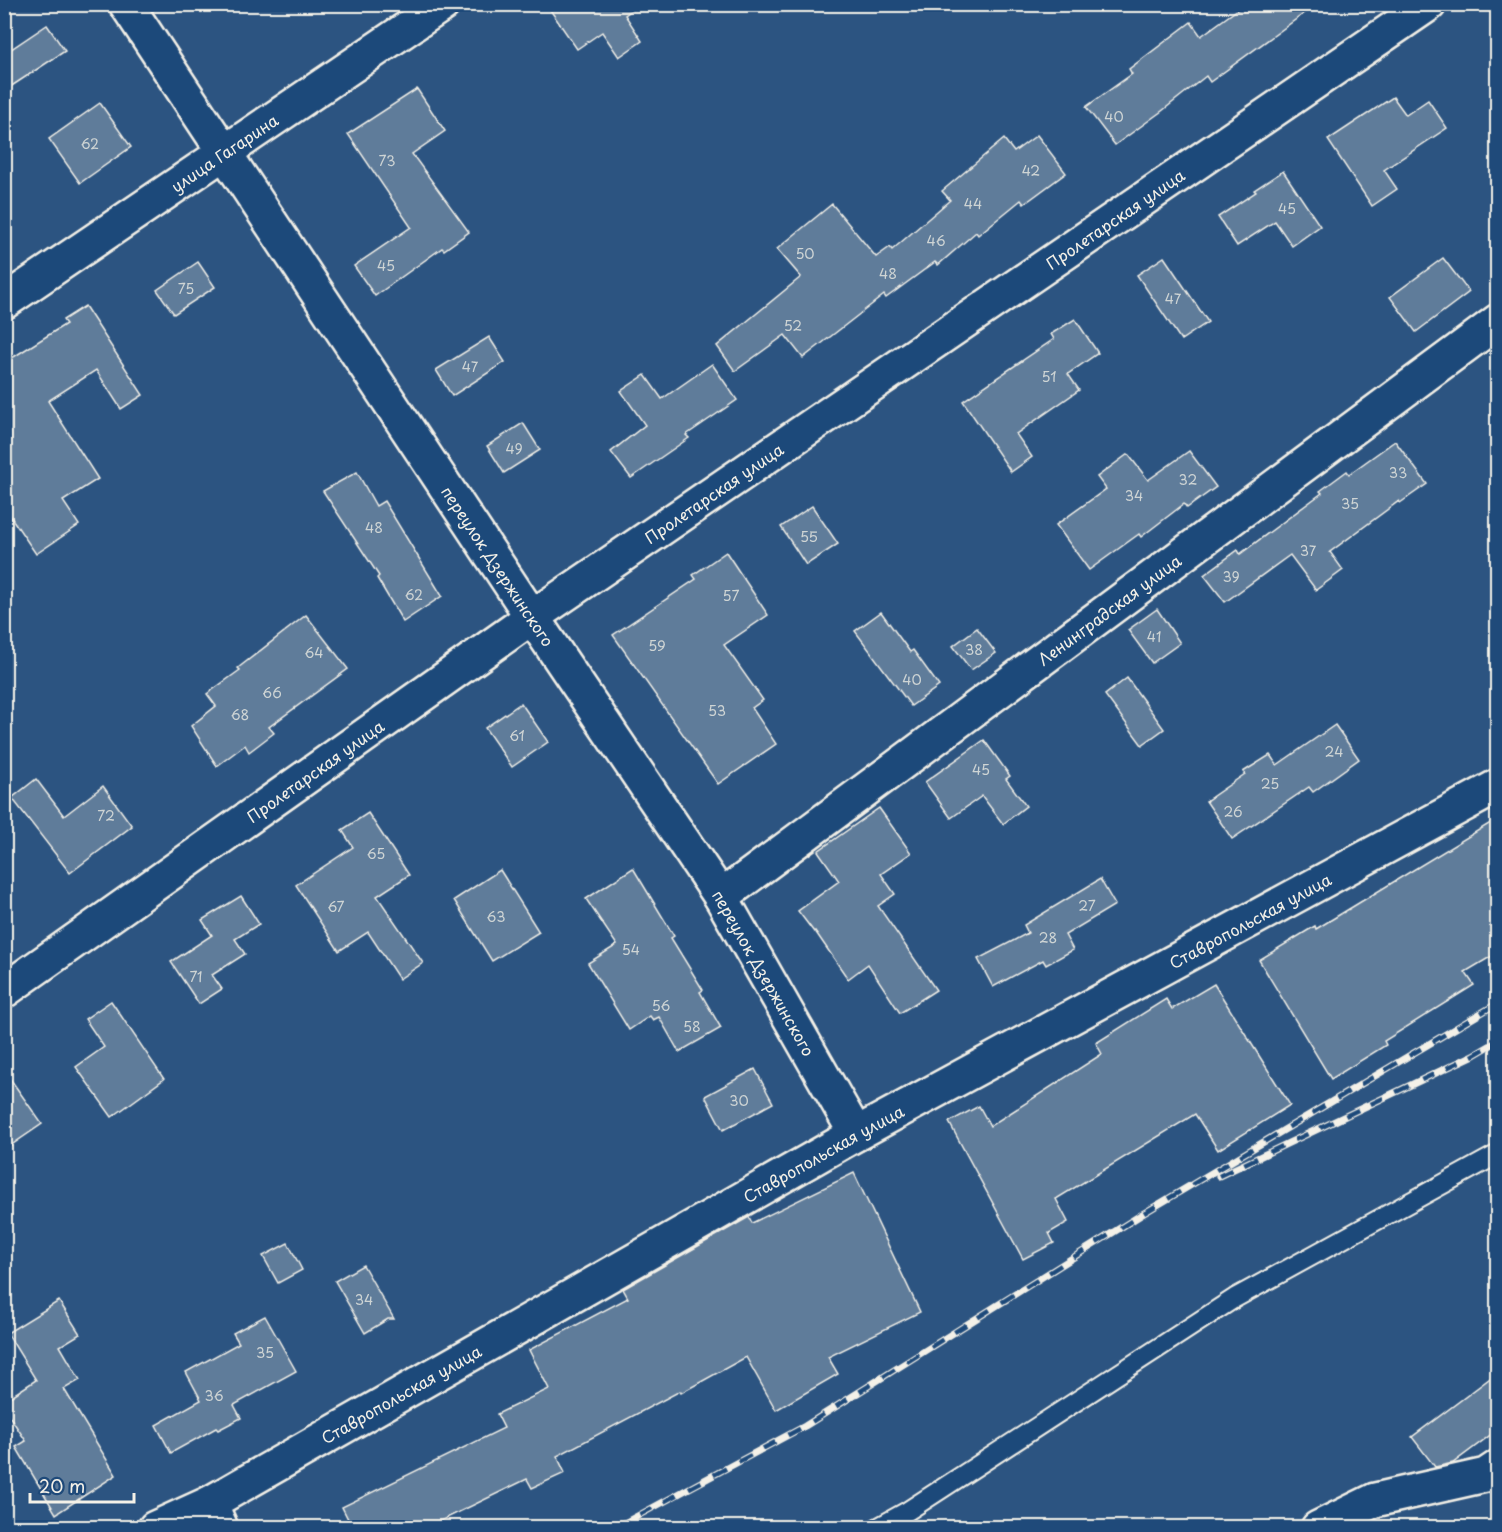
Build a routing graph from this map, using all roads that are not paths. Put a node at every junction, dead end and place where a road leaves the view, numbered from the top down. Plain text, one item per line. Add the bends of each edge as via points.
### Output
1 (126, 4) edge
2 (443, 4) edge
3 (1429, 4) edge
4 (224, 154) junction
5 (4, 302) edge
6 (1497, 321) edge
7 (532, 617) junction
8 (1497, 786) edge
9 (721, 897) junction
10 (4, 991) edge
11 (856, 1134) junction
12 (1497, 1154) edge
13 (1497, 1467) edge
14 (215, 1515) edge
15 (155, 1527) edge
16 (878, 1527) edge
17 (1318, 1527) edge

1 - 4 street, переулок Дзержинского
2 - 4 street, улица Гагарина
3 - 7 street, Пролетарская улица
4 - 5 street, улица Гагарина
4 - 7 street, переулок Дзержинского
6 - 9 street, Ленинградская улица
7 - 9 street, переулок Дзержинского
7 - 10 street, Пролетарская улица
8 - 11 street, Ставропольская улица
9 - 11 street, переулок Дзержинского
11 - 14 street, Ставропольская улица
12 - 16 lane via 1235,1298
13 - 17 street via 1486,1475 1375,1500
14 - 15 street, Ставропольская улица

